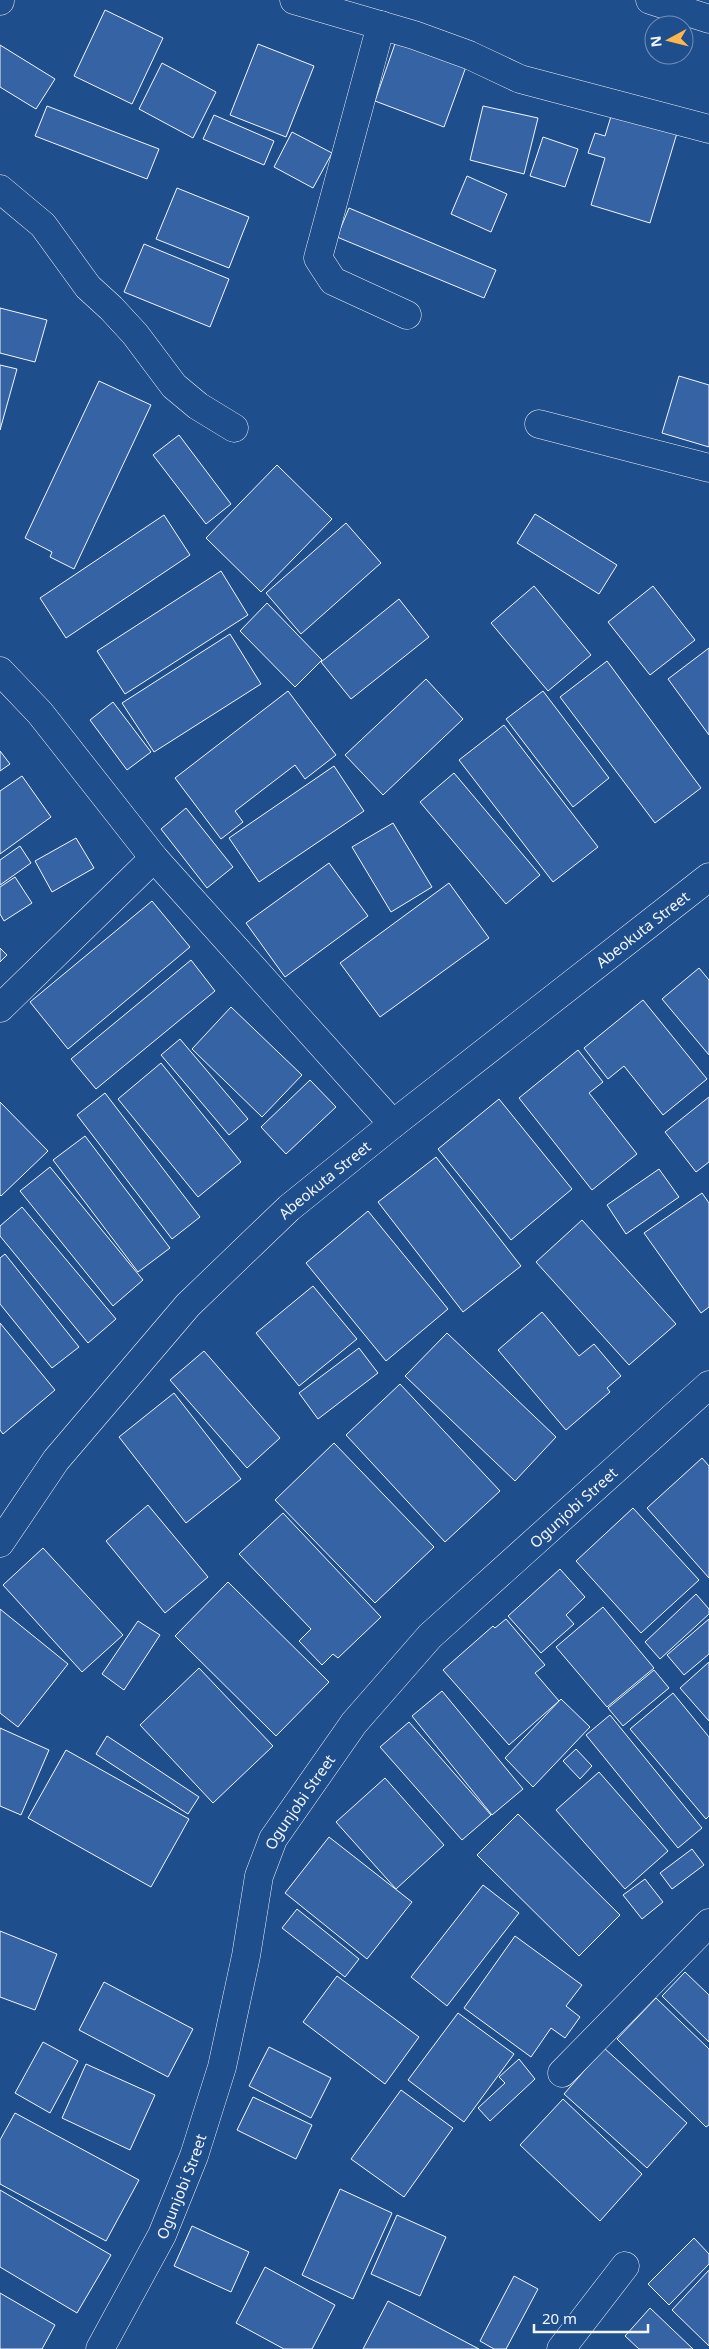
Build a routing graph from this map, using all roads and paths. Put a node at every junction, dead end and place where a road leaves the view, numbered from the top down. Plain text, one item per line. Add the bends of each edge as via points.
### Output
1 (294, 0) edge
2 (650, 0) edge
3 (709, 19) edge
4 (381, 25) junction
5 (709, 129) edge
6 (0, 189) edge
7 (407, 315) dead end
8 (539, 424) dead end
9 (234, 428) dead end
10 (709, 468) edge
11 (0, 671) edge
12 (154, 858) junction
13 (709, 877) edge
14 (0, 1008) edge
15 (393, 1124) junction
16 (709, 1386) edge
17 (0, 1543) edge
18 (709, 1923) edge
19 (562, 2073) dead end
20 (626, 2266) dead end
21 (100, 2349) edge
22 (561, 2349) edge

1 - 4 main road
2 - 3 main road
4 - 5 main road via 469,55 520,79
4 - 7 main road via 318,258 333,281
6 - 9 main road via 43,225 88,287 135,334 174,386 198,406
8 - 10 main road
11 - 12 main road via 40,713
12 - 14 main road
12 - 15 main road
13 - 15 main road, Abeokuta Street
15 - 17 main road, Abeokuta Street via 289,1208 188,1305 56,1460
16 - 21 main road, Ogunjobi Street via 430,1636 354,1723 273,1839 259,1876 222,2067 194,2156 162,2235
18 - 19 main road
20 - 22 main road

